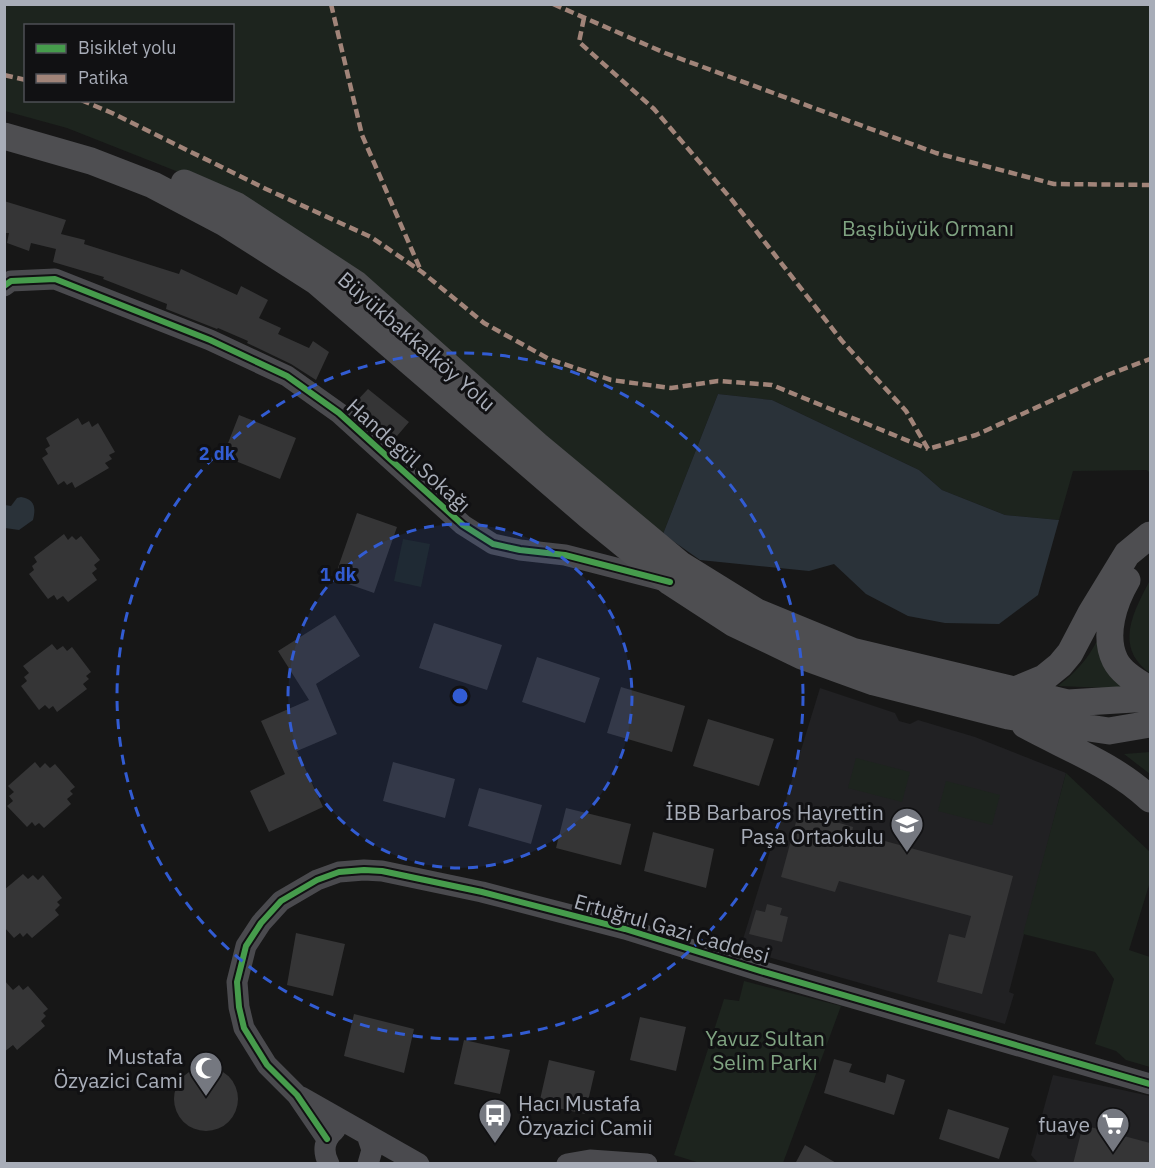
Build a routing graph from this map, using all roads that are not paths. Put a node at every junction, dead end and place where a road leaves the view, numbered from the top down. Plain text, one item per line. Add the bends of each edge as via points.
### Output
1 (4, 118) edge
2 (4, 136) edge
3 (4, 286) edge
4 (1150, 535) edge
5 (1150, 556) edge
6 (697, 576) junction
7 (670, 582) junction
8 (1015, 690) junction
9 (1150, 690) edge
10 (1150, 698) edge
11 (1008, 716) junction
12 (1150, 724) edge
13 (1150, 799) edge
14 (1150, 1084) edge
15 (297, 1095) junction
16 (361, 1131) junction
17 (327, 1139) junction
18 (328, 1164) edge
19 (368, 1164) edge
20 (419, 1164) edge
21 (567, 1164) edge
22 (647, 1164) edge

1 - 6 highway, Büyükbakkalköy Yolu via 105,147 237,206 356,284 537,445
2 - 7 highway, Büyükbakkalköy Yolu via 91,161 153,185 225,223 316,281
3 - 7 street, Handegül Sokağı via 11,281 55,279 210,340 286,376 339,413 463,525 493,544 565,555
4 - 8 highway via 1127,554 1060,665 1044,678
5 - 9 highway via 1119,594 1110,640 1115,660 1123,671
6 - 7 highway
6 - 8 highway, Büyükbakkalköy Yolu via 757,612 852,651
7 - 11 highway, Büyükbakkalköy Yolu via 733,623 802,656 874,682
8 - 10 highway, Büyükbakkalköy Yolu via 1068,703
11 - 12 highway via 1109,731
11 - 13 highway via 1101,763 1135,784
14 - 15 street, Ertuğrul Gazi Caddesi via 625,929 482,892 364,870 339,872 292,893 261,923 246,946 237,982 244,1028 267,1065
15 - 16 street, Ertuğrul Gazi Caddesi
15 - 17 street, Ertuğrul Gazi Caddesi
16 - 17 street via 339,1128
16 - 19 street via 372,1150
16 - 20 street, Ertuğrul Gazi Caddesi
17 - 18 street via 324,1149
21 - 22 street via 590,1160

